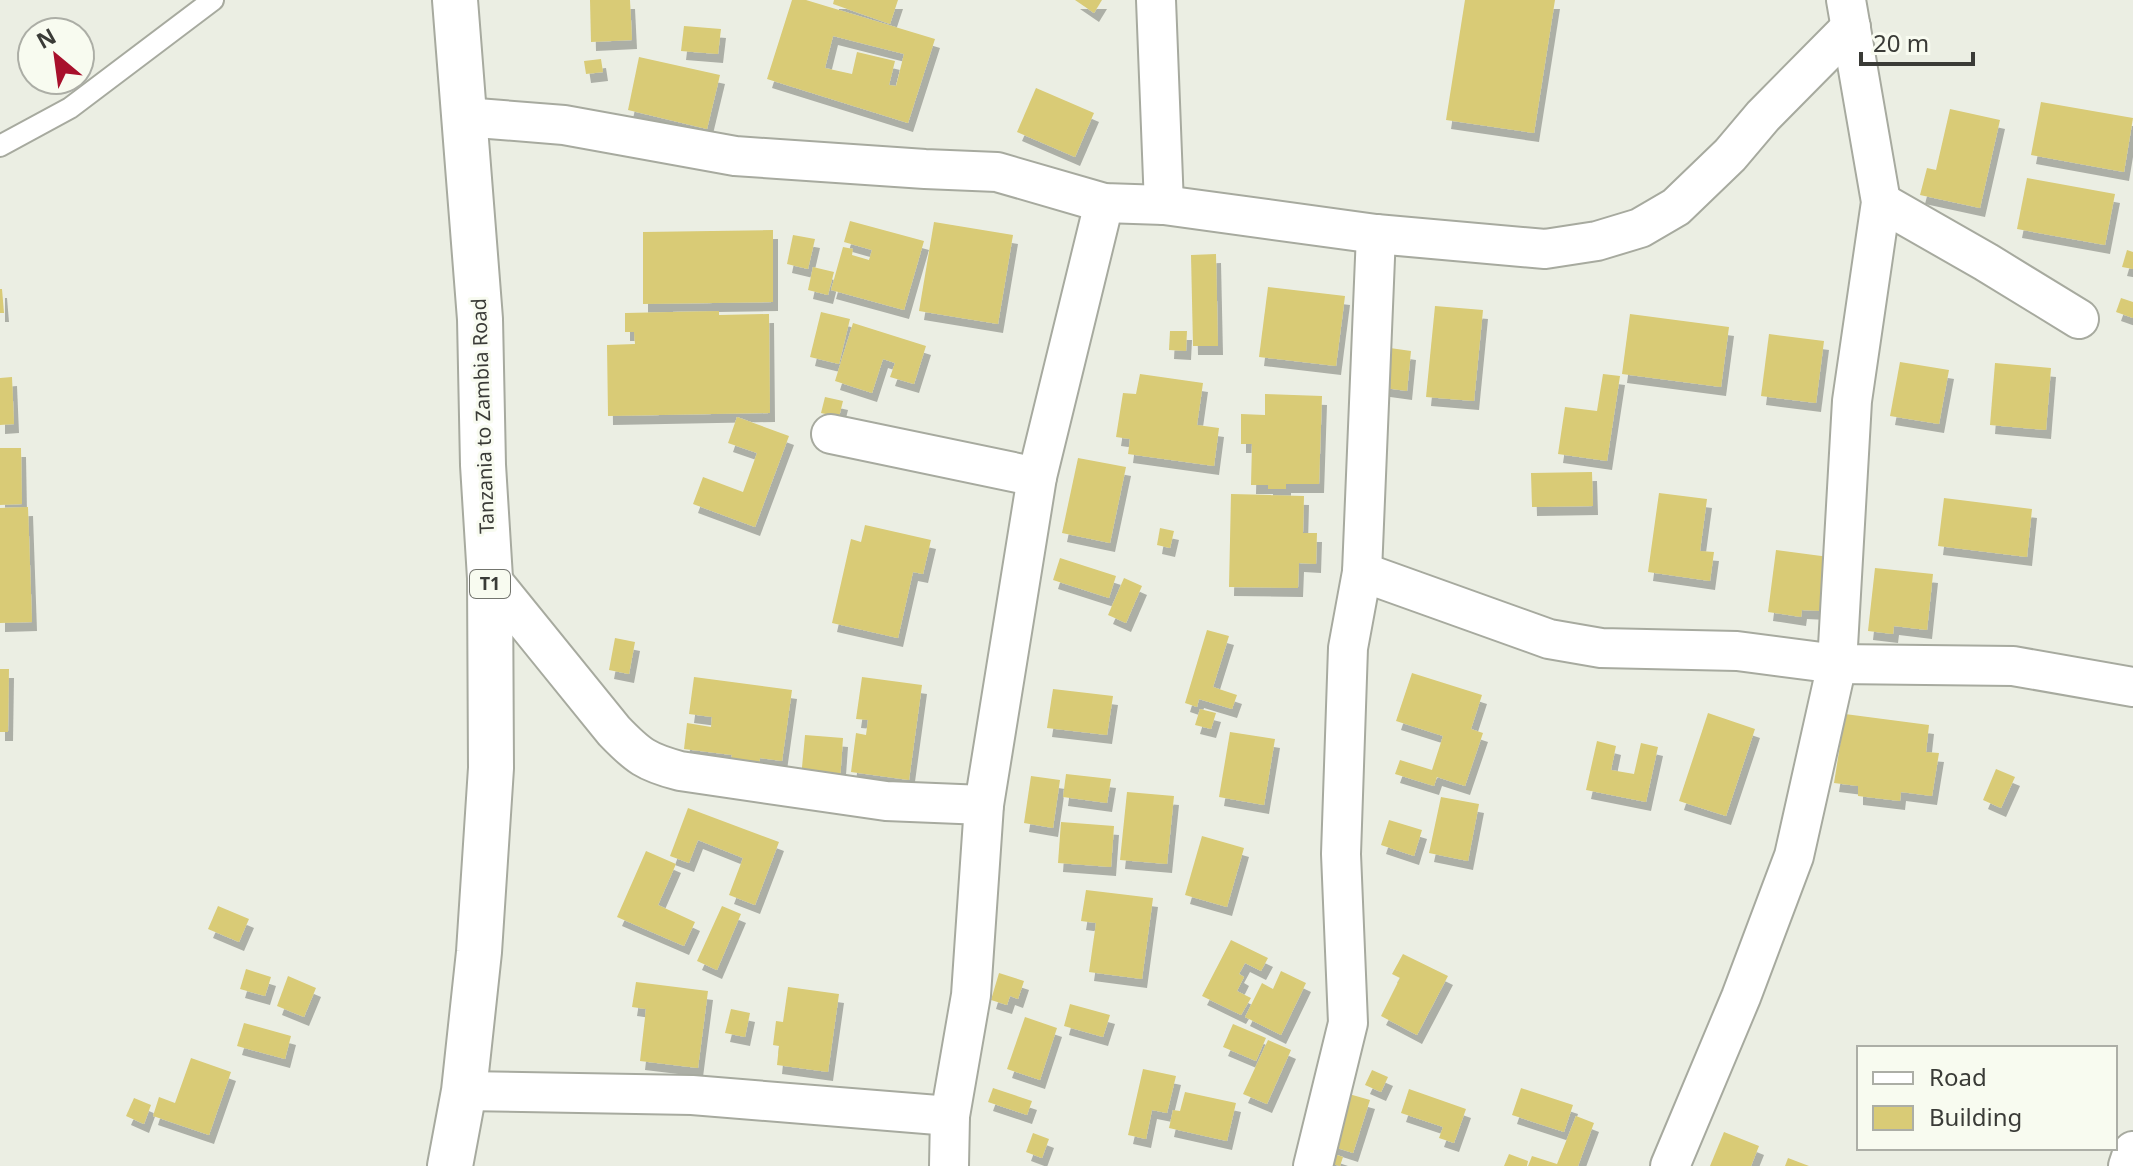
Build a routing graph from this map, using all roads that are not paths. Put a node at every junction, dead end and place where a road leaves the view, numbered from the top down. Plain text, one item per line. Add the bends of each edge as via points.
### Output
1 (213, 0) edge
2 (455, 0) edge
3 (1156, 0) edge
4 (1849, 14) edge
5 (464, 117) junction
6 (0, 146) edge
7 (1881, 202) junction
8 (1104, 203) junction
9 (1164, 205) junction
10 (1376, 234) junction
11 (2079, 319) dead end
12 (831, 434) dead end
13 (1037, 477) junction
14 (1362, 572) junction
15 (490, 578) junction
16 (1837, 664) junction
17 (2133, 687) edge
18 (984, 805) junction
19 (464, 1091) junction
20 (950, 1116) junction
21 (2133, 1151) edge
22 (450, 1166) edge
23 (949, 1166) edge
24 (1313, 1166) edge
25 (1670, 1166) edge
26 (2128, 1166) edge

1 - 6 lane via 70,108
2 - 5 highway, Tanzania to Zambia Road / T1
3 - 9 street
4 - 7 street
4 - 10 street via 1730,155 1676,207 1640,228 1545,249
5 - 8 street via 564,125 735,156 997,172
5 - 15 highway, Tanzania to Zambia Road / T1 via 480,319
7 - 11 street
7 - 16 street via 1852,401
8 - 9 street
8 - 13 street
9 - 10 street
10 - 14 street
12 - 13 street
13 - 18 street
14 - 16 street via 1549,639 1601,648 1737,651
14 - 24 street via 1348,648 1341,854 1348,1023
15 - 18 street via 614,731 647,761 680,771 886,801
15 - 19 highway, Tanzania to Zambia Road / T1 via 491,768
16 - 17 street via 2013,666
16 - 25 street via 1794,856
18 - 20 street via 971,995
19 - 20 street via 692,1095
19 - 22 highway, Tanzania to Zambia Road / T1
20 - 23 street
21 - 26 street

